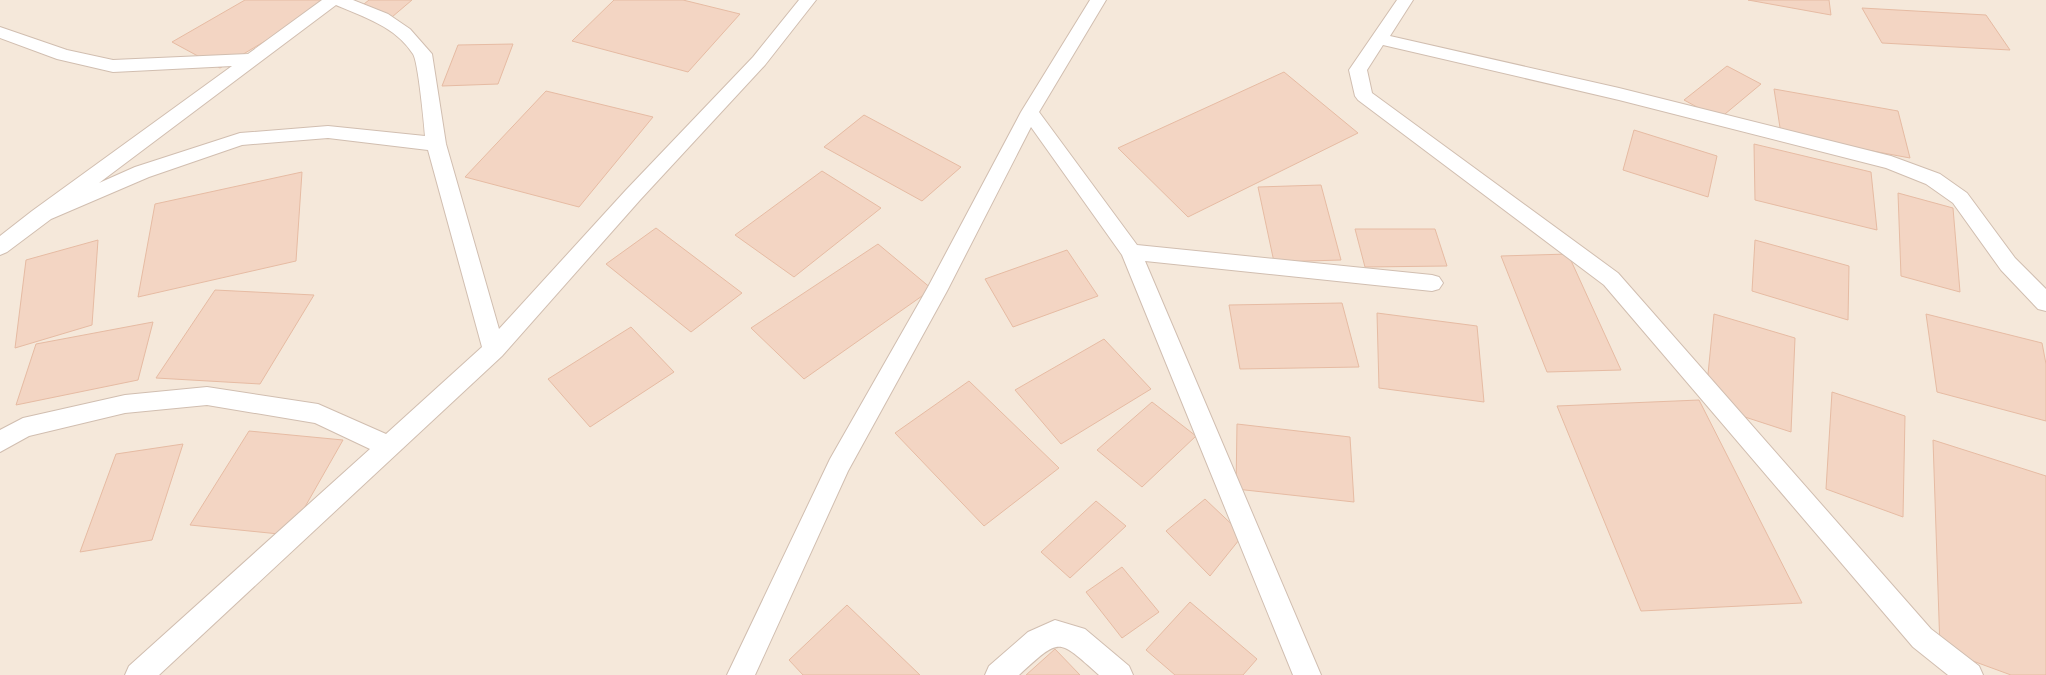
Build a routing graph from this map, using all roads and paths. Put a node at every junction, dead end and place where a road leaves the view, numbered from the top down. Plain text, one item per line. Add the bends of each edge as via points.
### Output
1 (333, 0) edge
2 (338, 0) edge
3 (808, 0) edge
4 (1098, 0) edge
5 (1405, 0) edge
6 (0, 32) edge
7 (1380, 39) junction
8 (254, 59) junction
9 (1030, 112) junction
10 (436, 144) junction
11 (39, 216) junction
12 (0, 248) edge
13 (1131, 252) junction
14 (1432, 283) dead end
15 (2046, 303) edge
16 (494, 350) junction
17 (0, 442) edge
18 (389, 447) junction
19 (139, 675) edge
20 (741, 675) edge
21 (999, 675) edge
22 (1119, 675) edge
23 (1307, 675) edge
24 (1969, 675) edge

1 - 8 street
2 - 10 street via 382,18 404,33 422,54
3 - 16 street via 759,61 633,195
4 - 9 street
5 - 7 street
6 - 8 street via 63,54 113,66
7 - 15 street via 1642,100 1891,163 1933,179 1960,198 2008,264
7 - 24 street via 1358,70 1364,96 1611,279 1922,638
8 - 11 street
9 - 13 street
9 - 20 street via 936,291 838,466
10 - 11 street via 328,132 240,139 142,172
10 - 16 street
11 - 12 street
13 - 14 street
13 - 23 street
16 - 18 street
17 - 18 street via 23,428 125,404 207,396 318,414
18 - 19 street
21 - 22 street via 1037,641 1055,633 1076,638

